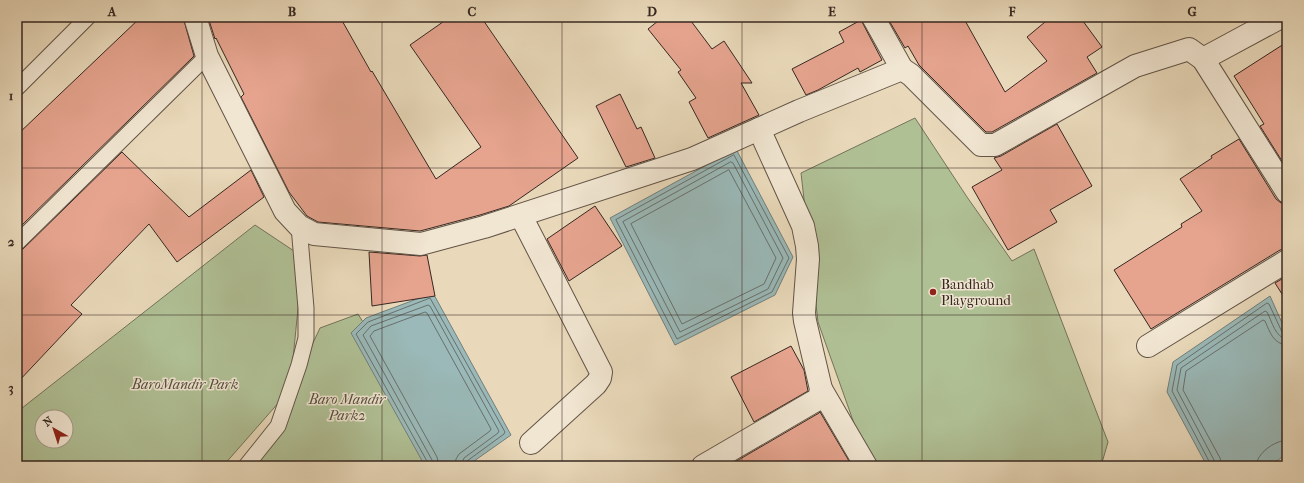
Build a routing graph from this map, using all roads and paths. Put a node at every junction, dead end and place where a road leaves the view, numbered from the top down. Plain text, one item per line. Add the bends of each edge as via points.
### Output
1 (88, 17) edge
2 (196, 17) edge
3 (873, 17) edge
4 (1281, 17) edge
5 (207, 56) junction
6 (1203, 59) junction
7 (902, 69) junction
8 (17, 88) edge
9 (760, 129) junction
10 (1287, 192) edge
11 (521, 216) junction
12 (299, 226) junction
13 (17, 243) edge
14 (1287, 261) edge
15 (1148, 346) dead end
16 (821, 389) junction
17 (531, 443) dead end
18 (246, 466) edge
19 (703, 466) edge
20 (866, 466) edge

1 - 8 lane
2 - 5 street
3 - 7 street
4 - 6 street
5 - 12 street via 285,211
5 - 13 lane
6 - 7 street via 1189,49 1135,66 995,145 988,146 981,145
6 - 10 street
7 - 9 street
9 - 11 street via 692,159
9 - 16 street via 803,226 808,259 804,313
11 - 12 street via 421,244 314,234
11 - 17 street via 601,372 596,384
12 - 18 lane via 306,338 295,380 278,426
14 - 15 street
16 - 19 street via 818,399
16 - 20 street

